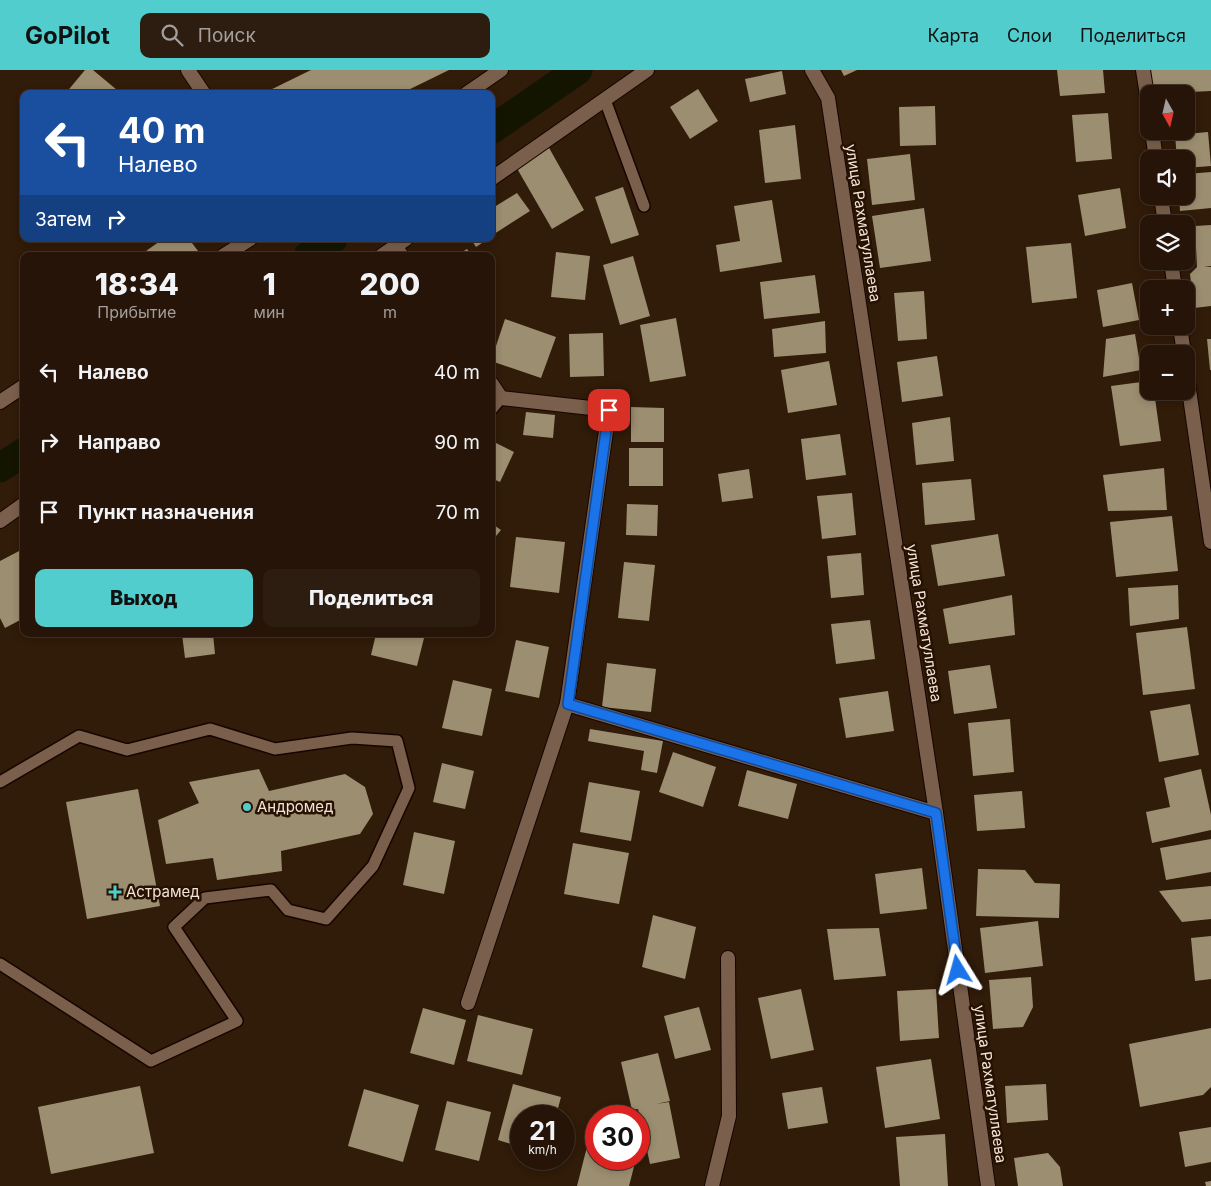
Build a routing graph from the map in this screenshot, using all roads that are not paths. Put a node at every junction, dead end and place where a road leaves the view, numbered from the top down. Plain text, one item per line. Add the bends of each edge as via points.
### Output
1 (188, 70) edge
2 (501, 70) edge
3 (647, 70) edge
4 (812, 70) edge
5 (1143, 70) edge
6 (1145, 85) edge
7 (201, 90) edge
8 (472, 90) edge
9 (605, 100) junction
10 (495, 176) edge
11 (644, 206) dead end
12 (245, 242) edge
13 (229, 252) edge
14 (20, 389) edge
15 (495, 389) edge
16 (501, 398) junction
17 (1190, 400) edge
18 (0, 402) edge
19 (495, 405) edge
20 (20, 507) edge
21 (0, 521) edge
22 (1211, 542) edge
23 (568, 704) junction
24 (0, 782) edge
25 (936, 813) junction
26 (728, 958) dead end
27 (0, 964) edge
28 (468, 1003) dead end
29 (712, 1186) edge
30 (988, 1186) edge

1 - 7 street
2 - 8 street
3 - 9 street
4 - 25 street, улица Рахматуллаева via 828,98
5 - 6 street
9 - 10 street
9 - 11 lane
12 - 13 street
14 - 18 street
15 - 16 street
16 - 19 lane
16 - 23 street via 609,410
17 - 22 street
20 - 21 street
23 - 25 street
23 - 28 street
24 - 27 lane via 79,736 127,750 210,729 275,749 352,738 397,741 409,788 374,866 326,919 288,910 271,890 205,898 174,927 237,1021 151,1061
25 - 30 street, улица Рахматуллаева
26 - 29 street via 729,1116

